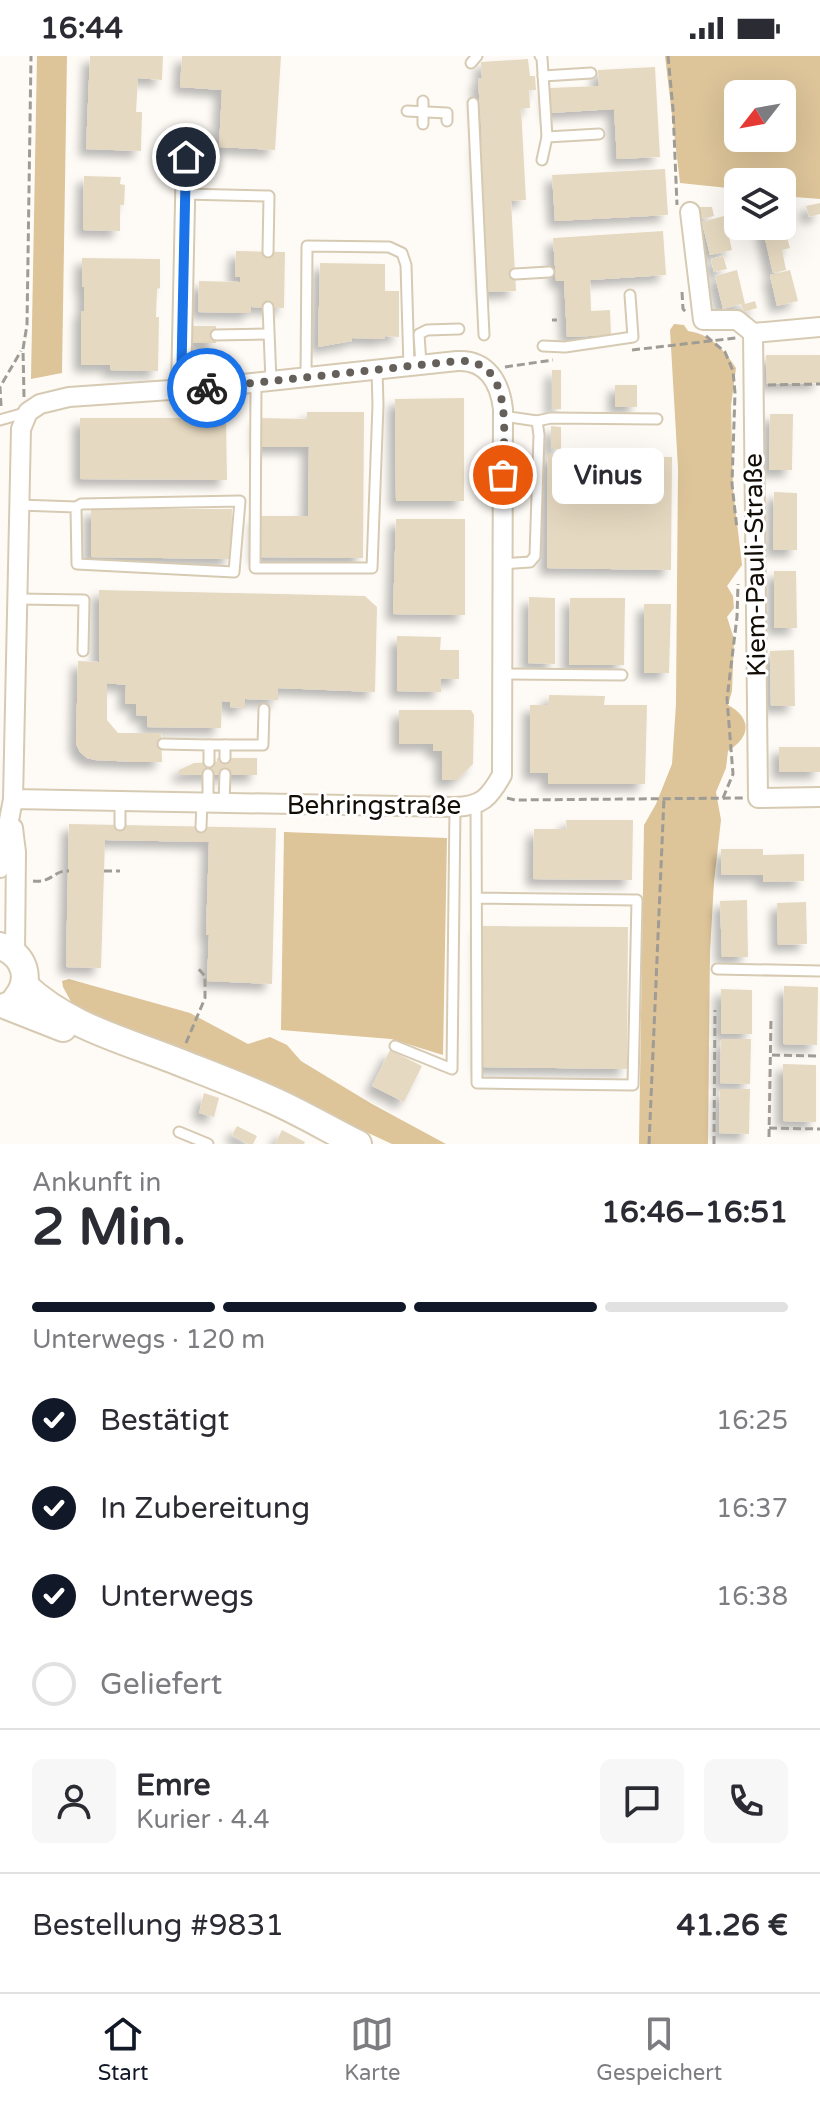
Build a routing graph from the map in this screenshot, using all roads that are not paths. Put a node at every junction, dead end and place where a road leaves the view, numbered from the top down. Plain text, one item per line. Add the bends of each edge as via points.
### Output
1 (540, 56) edge
2 (591, 73) dead end
3 (543, 76) junction
4 (423, 101) dead end
5 (473, 103) dead end
6 (407, 111) dead end
7 (423, 112) junction
8 (447, 121) dead end
9 (423, 124) dead end
10 (599, 134) dead end
11 (547, 137) junction
12 (186, 157) dead end
13 (542, 160) dead end
14 (185, 194) junction
15 (690, 212) dead end
16 (268, 249) dead end
17 (549, 272) dead end
18 (515, 274) dead end
19 (630, 295) dead end
20 (268, 310) dead end
21 (820, 327) edge
22 (459, 329) dead end
23 (753, 333) junction
24 (268, 334) junction
25 (216, 335) dead end
26 (484, 335) dead end
27 (543, 346) dead end
28 (415, 366) junction
29 (377, 370) junction
30 (306, 378) junction
31 (263, 381) junction
32 (181, 390) junction
33 (28, 412) junction
34 (503, 416) junction
35 (657, 419) dead end
36 (0, 420) edge
37 (537, 421) junction
38 (19, 505) junction
39 (76, 507) junction
40 (502, 564) junction
41 (18, 599) junction
42 (83, 651) dead end
43 (502, 674) junction
44 (622, 675) dead end
45 (264, 709) dead end
46 (163, 744) dead end
47 (209, 745) junction
48 (225, 745) junction
49 (225, 758) dead end
50 (209, 762) dead end
51 (208, 774) dead end
52 (225, 774) dead end
53 (820, 797) edge
54 (484, 799) junction
55 (120, 801) junction
56 (8, 802) edge
57 (211, 803) junction
58 (455, 807) junction
59 (120, 825) dead end
60 (201, 827) dead end
61 (0, 868) edge
62 (478, 898) junction
63 (8, 950) edge
64 (717, 969) dead end
65 (820, 971) edge
66 (24, 985) junction
67 (4, 1007) edge
68 (112, 1038) junction
69 (395, 1046) dead end
70 (179, 1132) dead end
71 (341, 1140) edge
72 (208, 1144) edge

1 - 3 lane
2 - 3 lane
3 - 11 lane
4 - 7 lane
5 - 26 lane
6 - 7 lane
7 - 8 lane via 447,113
7 - 9 lane
10 - 11 lane
11 - 13 lane
12 - 14 street
14 - 16 lane via 269,196
14 - 32 street via 188,335
15 - 23 street via 703,320 737,320
17 - 18 lane
19 - 27 lane via 633,337
20 - 24 lane
21 - 23 street
22 - 28 lane via 419,334
23 - 53 street, Kiem-Pauli-Straße via 758,798
24 - 25 lane
24 - 31 lane
28 - 29 street
28 - 30 lane via 402,253 389,247 307,246
28 - 34 street, Behringstraße via 465,361 486,369 501,393
29 - 30 street
29 - 31 lane via 372,568 255,568
30 - 31 street
31 - 32 street
32 - 33 street via 69,397
33 - 36 lane
33 - 38 street via 21,429
34 - 37 lane
34 - 40 street, Behringstraße
35 - 37 lane
37 - 40 lane via 535,556 530,562
38 - 39 lane
38 - 41 street
39 - 39 lane via 77,564 234,572 240,501
40 - 43 street, Behringstraße
41 - 42 lane via 84,600
41 - 56 street
43 - 44 lane
43 - 54 street, Behringstraße via 502,775
45 - 48 lane via 263,745
46 - 47 lane
47 - 48 lane
47 - 50 lane
48 - 49 lane
51 - 57 lane
52 - 57 lane
54 - 58 street, Behringstraße
54 - 62 lane
55 - 56 street, Behringstraße
55 - 57 street, Behringstraße
55 - 59 lane
56 - 61 street
56 - 63 street via 16,852
57 - 58 street, Behringstraße
57 - 60 lane
58 - 69 lane via 452,1069
62 - 62 lane via 637,900 633,1085 477,1083
63 - 66 main road via 24,968
64 - 65 lane
66 - 67 main road
66 - 68 main road via 41,1001
67 - 68 main road
68 - 71 main road via 272,1100
70 - 72 lane

